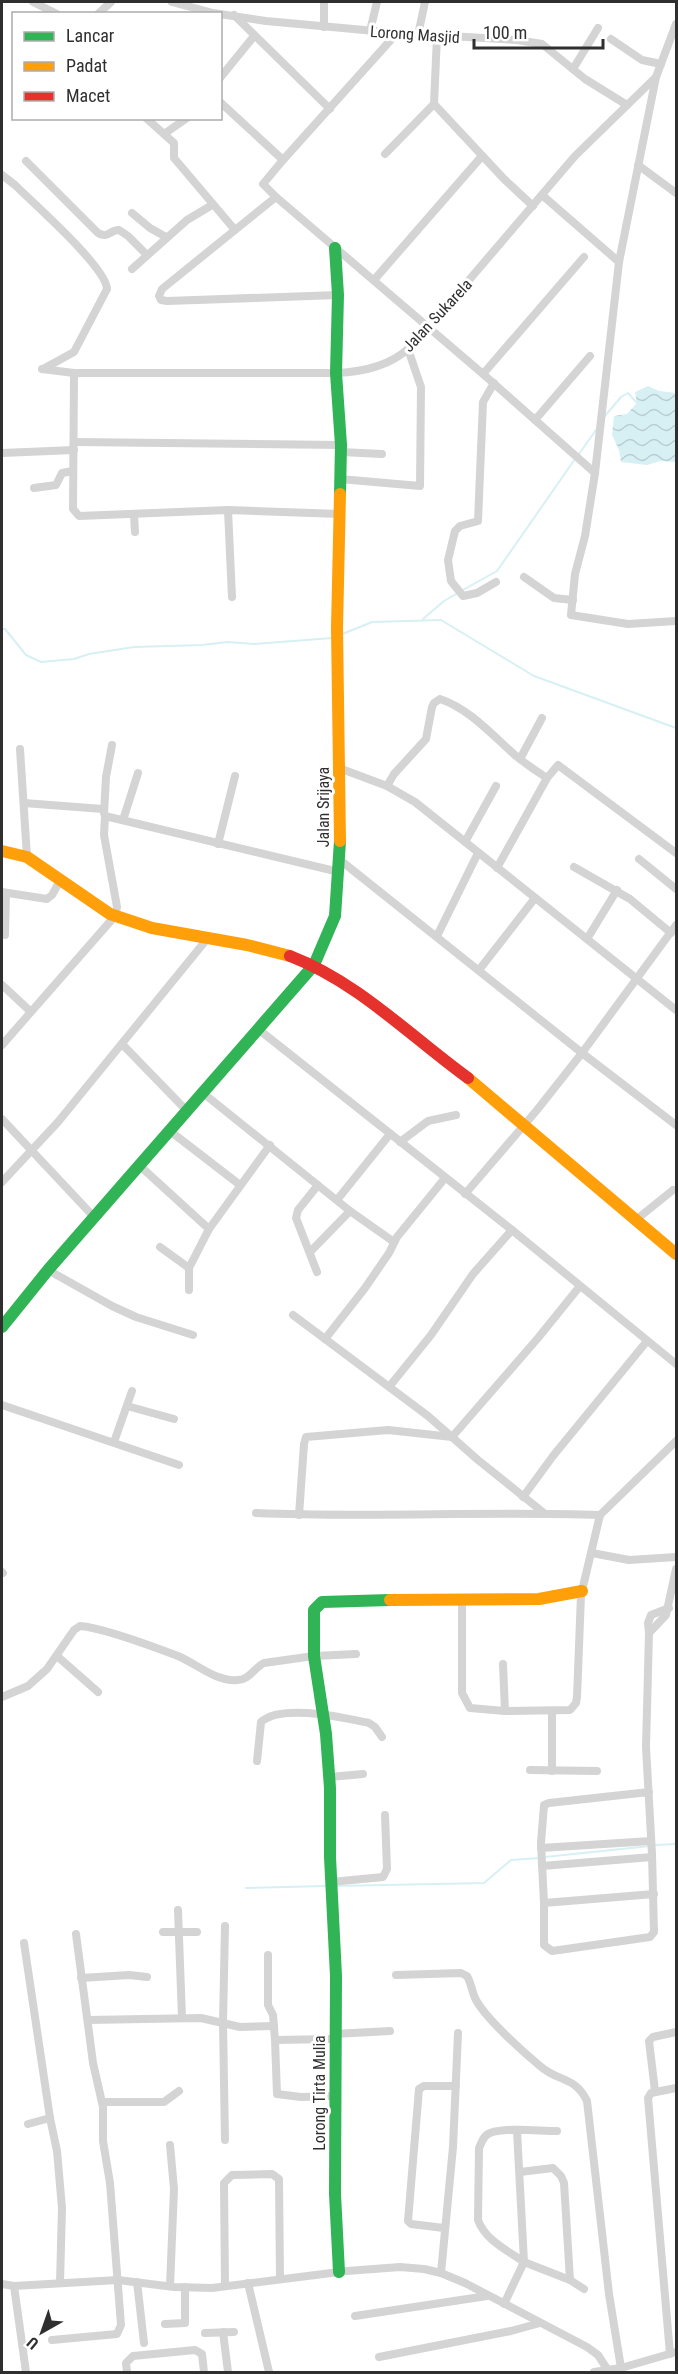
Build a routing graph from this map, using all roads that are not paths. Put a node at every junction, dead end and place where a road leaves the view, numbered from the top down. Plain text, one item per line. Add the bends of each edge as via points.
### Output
1 (33, 2) edge
2 (172, 2) edge
3 (324, 2) edge
4 (377, 2) edge
5 (425, 2) edge
6 (203, 6) edge
7 (53, 12) edge
8 (234, 15) junction
9 (676, 26) edge
10 (324, 27) junction
11 (598, 28) dead end
12 (370, 31) junction
13 (398, 33) junction
14 (418, 34) junction
15 (254, 36) junction
16 (437, 36) junction
17 (611, 39) dead end
18 (661, 64) junction
19 (573, 69) junction
20 (222, 76) edge
21 (656, 77) junction
22 (222, 104) edge
23 (434, 104) junction
24 (627, 105) junction
25 (330, 109) junction
26 (148, 120) edge
27 (184, 120) edge
28 (164, 134) junction
29 (386, 154) dead end
30 (482, 156) junction
31 (283, 159) junction
32 (26, 161) dead end
33 (638, 165) junction
34 (2, 174) edge
35 (676, 193) edge
36 (542, 195) junction
37 (276, 197) junction
38 (212, 204) junction
39 (533, 206) junction
40 (132, 213) dead end
41 (235, 230) junction
42 (166, 237) junction
43 (335, 248) junction
44 (147, 255) junction
45 (584, 257) dead end
46 (619, 262) junction
47 (132, 269) dead end
48 (374, 280) junction
49 (338, 295) junction
50 (428, 328) junction
51 (408, 349) junction
52 (590, 356) dead end
53 (74, 373) junction
54 (336, 373) junction
55 (483, 374) junction
56 (494, 383) junction
57 (535, 420) junction
58 (74, 446) junction
59 (341, 449) junction
60 (2, 453) edge
61 (382, 454) dead end
62 (73, 471) junction
63 (595, 473) junction
64 (340, 479) junction
65 (34, 488) dead end
66 (228, 510) junction
67 (340, 514) junction
68 (134, 515) junction
69 (135, 532) dead end
70 (524, 577) dead end
71 (496, 582) dead end
72 (232, 597) dead end
73 (573, 600) junction
74 (676, 621) edge
75 (542, 718) dead end
76 (112, 745) dead end
77 (20, 749) dead end
78 (520, 759) junction
79 (339, 768) junction
80 (138, 773) dead end
81 (235, 776) dead end
82 (546, 778) junction
83 (387, 786) junction
84 (496, 786) dead end
85 (24, 803) junction
86 (104, 813) junction
87 (123, 820) junction
88 (465, 842) junction
89 (218, 844) junction
90 (2, 851) edge
91 (478, 853) junction
92 (676, 853) edge
93 (27, 857) junction
94 (639, 859) dead end
95 (339, 866) junction
96 (574, 867) dead end
97 (497, 868) junction
98 (61, 879) junction
99 (676, 889) edge
100 (617, 890) junction
101 (4, 893) edge
102 (535, 898) junction
103 (115, 916) junction
104 (674, 929) edge
105 (5, 935) dead end
106 (436, 936) junction
107 (207, 939) junction
108 (587, 939) junction
109 (314, 965) junction
110 (479, 970) junction
111 (637, 978) junction
112 (2, 985) edge
113 (676, 1010) edge
114 (30, 1011) junction
115 (258, 1029) junction
116 (2, 1044) edge
117 (122, 1044) junction
118 (582, 1053) junction
119 (203, 1093) junction
120 (187, 1111) junction
121 (456, 1115) dead end
122 (2, 1119) edge
123 (525, 1123) junction
124 (676, 1125) edge
125 (170, 1131) junction
126 (390, 1134) junction
127 (400, 1142) junction
128 (270, 1145) junction
129 (30, 1151) junction
130 (140, 1166) junction
131 (445, 1178) junction
132 (2, 1182) edge
133 (240, 1185) junction
134 (318, 1185) junction
135 (673, 1190) dead end
136 (465, 1194) junction
137 (337, 1200) junction
138 (350, 1211) junction
139 (94, 1217) junction
140 (637, 1219) junction
141 (209, 1229) junction
142 (512, 1230) junction
143 (394, 1242) junction
144 (159, 1247) dead end
145 (311, 1251) junction
146 (676, 1254) edge
147 (189, 1268) junction
148 (48, 1270) junction
149 (317, 1272) dead end
150 (580, 1286) junction
151 (189, 1290) dead end
152 (293, 1315) dead end
153 (2, 1327) edge
154 (193, 1335) dead end
155 (325, 1339) junction
156 (646, 1341) junction
157 (676, 1365) edge
158 (389, 1387) junction
159 (132, 1390) dead end
160 (2, 1405) edge
161 (127, 1406) junction
162 (174, 1419) dead end
163 (452, 1437) junction
164 (114, 1442) junction
165 (676, 1442) edge
166 (179, 1465) dead end
167 (523, 1497) junction
168 (544, 1513) junction
169 (256, 1514) dead end
170 (299, 1515) junction
171 (600, 1515) junction
172 (592, 1553) junction
173 (676, 1557) edge
174 (676, 1569) edge
175 (582, 1592) junction
176 (462, 1600) junction
177 (356, 1654) dead end
178 (57, 1656) junction
179 (314, 1656) junction
180 (503, 1664) dead end
181 (98, 1692) dead end
182 (2, 1697) edge
183 (505, 1711) junction
184 (552, 1711) junction
185 (321, 1714) junction
186 (382, 1737) dead end
187 (257, 1761) dead end
188 (530, 1770) dead end
189 (597, 1771) dead end
190 (552, 1772) junction
191 (363, 1774) dead end
192 (330, 1777) junction
193 (649, 1792) junction
194 (385, 1815) dead end
195 (651, 1842) junction
196 (541, 1850) junction
197 (652, 1856) junction
198 (542, 1864) junction
199 (331, 1887) junction
200 (654, 1894) junction
201 (544, 1902) junction
202 (178, 1910) dead end
203 (225, 1926) dead end
204 (163, 1932) dead end
205 (179, 1932) junction
206 (196, 1932) dead end
207 (76, 1934) dead end
208 (24, 1943) dead end
209 (268, 1955) dead end
210 (396, 1974) dead end
211 (147, 1977) dead end
212 (81, 1978) junction
213 (182, 2018) junction
214 (88, 2020) junction
215 (223, 2023) junction
216 (274, 2026) junction
217 (390, 2031) dead end
218 (676, 2032) edge
219 (458, 2034) dead end
220 (334, 2036) junction
221 (275, 2040) junction
222 (456, 2086) junction
223 (676, 2088) edge
224 (179, 2091) dead end
225 (655, 2091) junction
226 (335, 2096) junction
227 (102, 2102) junction
228 (50, 2118) junction
229 (28, 2124) dead end
230 (517, 2130) junction
231 (557, 2131) dead end
232 (225, 2140) dead end
233 (170, 2145) dead end
234 (520, 2172) junction
235 (444, 2228) junction
236 (524, 2262) junction
237 (339, 2272) junction
238 (441, 2273) junction
239 (280, 2279) junction
240 (117, 2280) junction
241 (570, 2280) junction
242 (137, 2282) junction
243 (60, 2283) junction
244 (248, 2283) junction
245 (2, 2284) edge
246 (14, 2286) junction
247 (170, 2286) junction
248 (225, 2286) junction
249 (185, 2287) junction
250 (585, 2289) dead end
251 (488, 2296) junction
252 (504, 2304) junction
253 (355, 2316) dead end
254 (540, 2323) junction
255 (165, 2324) dead end
256 (223, 2332) junction
257 (234, 2332) dead end
258 (206, 2333) dead end
259 (52, 2340) dead end
260 (144, 2343) dead end
261 (673, 2353) edge
262 (379, 2357) dead end
263 (621, 2368) junction
264 (609, 2372) edge
265 (26, 2373) edge
266 (127, 2373) edge
267 (204, 2373) edge
268 (228, 2373) edge
269 (269, 2373) edge
270 (594, 2373) edge

1 - 7 street
2 - 6 street, Lorong Masjid
3 - 10 street
4 - 12 street
5 - 14 street
6 - 8 street, Lorong Masjid
8 - 10 street, Lorong Masjid
8 - 15 street
9 - 18 street, Jalan Sukarela
10 - 12 street, Lorong Masjid
11 - 19 street
12 - 13 street, Lorong Masjid
13 - 14 street, Lorong Masjid
13 - 25 street
14 - 16 street, Lorong Masjid
15 - 20 street
15 - 25 street
16 - 19 street, Lorong Masjid via 542,44
16 - 23 street
17 - 18 street via 642,60
18 - 21 street, Jalan Sukarela
19 - 24 street, Lorong Masjid
21 - 24 street, Jalan Sukarela
21 - 33 street
22 - 31 street
23 - 29 street
23 - 30 street
24 - 36 street, Jalan Sukarela
25 - 31 street
26 - 28 street
27 - 28 street
28 - 38 street via 174,143 174,158
30 - 39 street
30 - 48 street
31 - 37 street via 263,182
32 - 44 street via 98,233 108,236 119,230
33 - 35 street
33 - 46 street
34 - 53 street, Jalan Sukarela via 95,264 107,283 74,352 42,369
36 - 39 street, Jalan Sukarela
36 - 46 street
37 - 41 street
37 - 43 street
38 - 41 street
38 - 42 street
39 - 50 street, Jalan Sukarela
40 - 42 street
41 - 49 street via 162,289 161,300
42 - 44 street
43 - 48 street
43 - 49 street
44 - 47 street
45 - 55 street
46 - 63 street
48 - 50 street
49 - 54 street
50 - 51 street, Jalan Sukarela
50 - 55 street
51 - 54 street, Jalan Sukarela via 380,365
51 - 64 street via 420,387 420,486
52 - 57 street
53 - 54 street, Jalan Sukarela
53 - 58 street
54 - 59 street
55 - 56 street
56 - 57 street
56 - 71 street via 483,402 478,521 455,531 448,560 451,581 460,592 477,594
57 - 63 street
58 - 59 street
58 - 60 street
58 - 62 street
59 - 61 street
59 - 64 street
62 - 65 street via 62,473 57,485
62 - 68 street via 75,514
63 - 73 street via 585,536 574,574
64 - 67 street
66 - 67 street
66 - 68 street
66 - 72 street
67 - 79 street, Jalan Srijaya
68 - 69 street
70 - 73 street via 554,598
73 - 74 street via 572,616 628,624
75 - 78 street
76 - 86 street
77 - 85 street
78 - 82 street
78 - 83 street via 453,704 437,700 426,739
79 - 83 street
79 - 95 street, Jalan Srijaya
80 - 87 street
81 - 89 street
82 - 92 street via 560,766
82 - 97 street
83 - 88 street
84 - 88 street
85 - 86 street
85 - 93 street
86 - 87 street
86 - 103 street
87 - 89 street
88 - 91 street
89 - 95 street
90 - 93 street
91 - 97 street
91 - 106 street
93 - 98 street
94 - 99 street
95 - 106 street
95 - 109 street, Jalan Srijaya via 335,916
96 - 100 street
97 - 102 street
98 - 101 street via 47,899
98 - 103 street
100 - 104 street
100 - 108 street
101 - 105 street
102 - 108 street
102 - 110 street
103 - 107 street
103 - 114 street
104 - 111 street
106 - 110 street
107 - 109 street via 291,956
107 - 117 street
108 - 111 street
109 - 115 street, Jalan Srijaya
109 - 123 street via 369,1000
110 - 118 street
111 - 113 street
111 - 118 street
112 - 114 street
114 - 116 street
115 - 119 street, Jalan Srijaya
115 - 126 street
117 - 120 street
117 - 129 street
118 - 123 street
118 - 124 street
119 - 120 street, Jalan Srijaya
119 - 128 street
120 - 125 street, Jalan Srijaya
121 - 127 street via 428,1121
122 - 129 street
123 - 136 street
123 - 140 street
125 - 130 street, Jalan Srijaya
125 - 133 street
126 - 127 street
126 - 137 street
127 - 131 street
128 - 133 street
128 - 134 street
129 - 132 street
129 - 139 street
130 - 139 street, Jalan Srijaya
130 - 141 street
131 - 136 street
131 - 143 street
133 - 141 street
134 - 137 street
134 - 145 street via 296,1218
135 - 140 street
136 - 142 street
137 - 138 street
138 - 143 street
138 - 145 street
139 - 148 street, Jalan Srijaya
140 - 146 street
141 - 147 street
142 - 150 street
142 - 158 street via 473,1274
143 - 155 street via 365,1288
144 - 147 street
145 - 149 street
147 - 151 street
148 - 153 street, Jalan Srijaya
148 - 154 street via 136,1317
150 - 156 street
150 - 163 street
152 - 155 street
155 - 158 street
156 - 157 street
156 - 167 street
158 - 163 street
159 - 161 street
160 - 164 street
161 - 162 street
161 - 164 street
163 - 167 street
163 - 170 street via 388,1430 306,1437
164 - 166 street
165 - 171 street
167 - 168 street
168 - 170 street
168 - 171 street
169 - 170 street
171 - 172 street
172 - 173 street via 629,1560
172 - 175 street
174 - 193 street via 669,1608 649,1633
175 - 176 street, Lorong Tirta Mulia via 539,1599
175 - 184 street via 576,1703 570,1710
176 - 179 street, Lorong Tirta Mulia via 322,1602 314,1610
176 - 183 street via 465,1702 474,1709
177 - 179 street
178 - 179 street via 80,1626 178,1656 228,1680 246,1679 264,1663
178 - 181 street
178 - 182 street via 28,1686
179 - 185 street, Lorong Tirta Mulia
180 - 183 street
183 - 184 street
184 - 190 street
185 - 186 street via 369,1723
185 - 187 street via 265,1718 260,1726
185 - 192 street, Lorong Tirta Mulia
188 - 190 street
189 - 190 street
191 - 192 street
192 - 199 street, Lorong Tirta Mulia
193 - 195 street
193 - 196 street via 546,1804
194 - 199 street via 386,1875
195 - 196 street
195 - 197 street
196 - 198 street
197 - 198 street
197 - 200 street
198 - 201 street
199 - 220 street, Lorong Tirta Mulia via 336,1976
200 - 201 street
200 - 201 street via 655,1927 650,1937 552,1951 544,1945
202 - 205 street
203 - 215 street
204 - 205 street
205 - 206 street
205 - 213 street
207 - 212 street
208 - 228 street
209 - 216 street via 268,2005
210 - 263 street via 468,1976 475,1998 505,2033 542,2068 582,2090 587,2101
211 - 212 street
212 - 214 street
213 - 214 street
213 - 215 street
214 - 227 street
215 - 216 street
215 - 232 street
216 - 221 street
217 - 220 street
218 - 225 street via 649,2041
219 - 222 street
220 - 221 street
220 - 226 street, Lorong Tirta Mulia
221 - 226 street via 277,2094
222 - 235 street
222 - 235 street via 424,2086 419,2090 408,2221
223 - 225 street
224 - 227 street via 164,2102
225 - 261 street via 648,2098
226 - 237 street, Lorong Tirta Mulia
227 - 240 street
228 - 229 street
228 - 243 street via 62,2208
230 - 231 street
230 - 234 street
230 - 236 street via 489,2133 482,2139 478,2220 487,2236
233 - 247 street via 174,2189
234 - 236 street
234 - 241 street via 553,2168 561,2176
235 - 238 street
236 - 241 street
236 - 252 street
237 - 238 street via 400,2267
237 - 239 street
238 - 251 street
239 - 244 street
239 - 248 street via 279,2179 272,2174 232,2175 224,2183
240 - 242 street
240 - 243 street
240 - 259 street via 119,2333
241 - 250 street
242 - 247 street
242 - 260 street
243 - 246 street
244 - 248 street
244 - 269 street
245 - 246 street
246 - 265 street
247 - 249 street
248 - 249 street
249 - 255 street via 185,2323
251 - 252 street
251 - 253 street
252 - 254 street
254 - 262 street
254 - 264 street via 587,2347
256 - 257 street
256 - 258 street
256 - 268 street
261 - 263 street
263 - 264 street
264 - 270 street
266 - 267 street via 126,2362 131,2356 195,2350 202,2354

